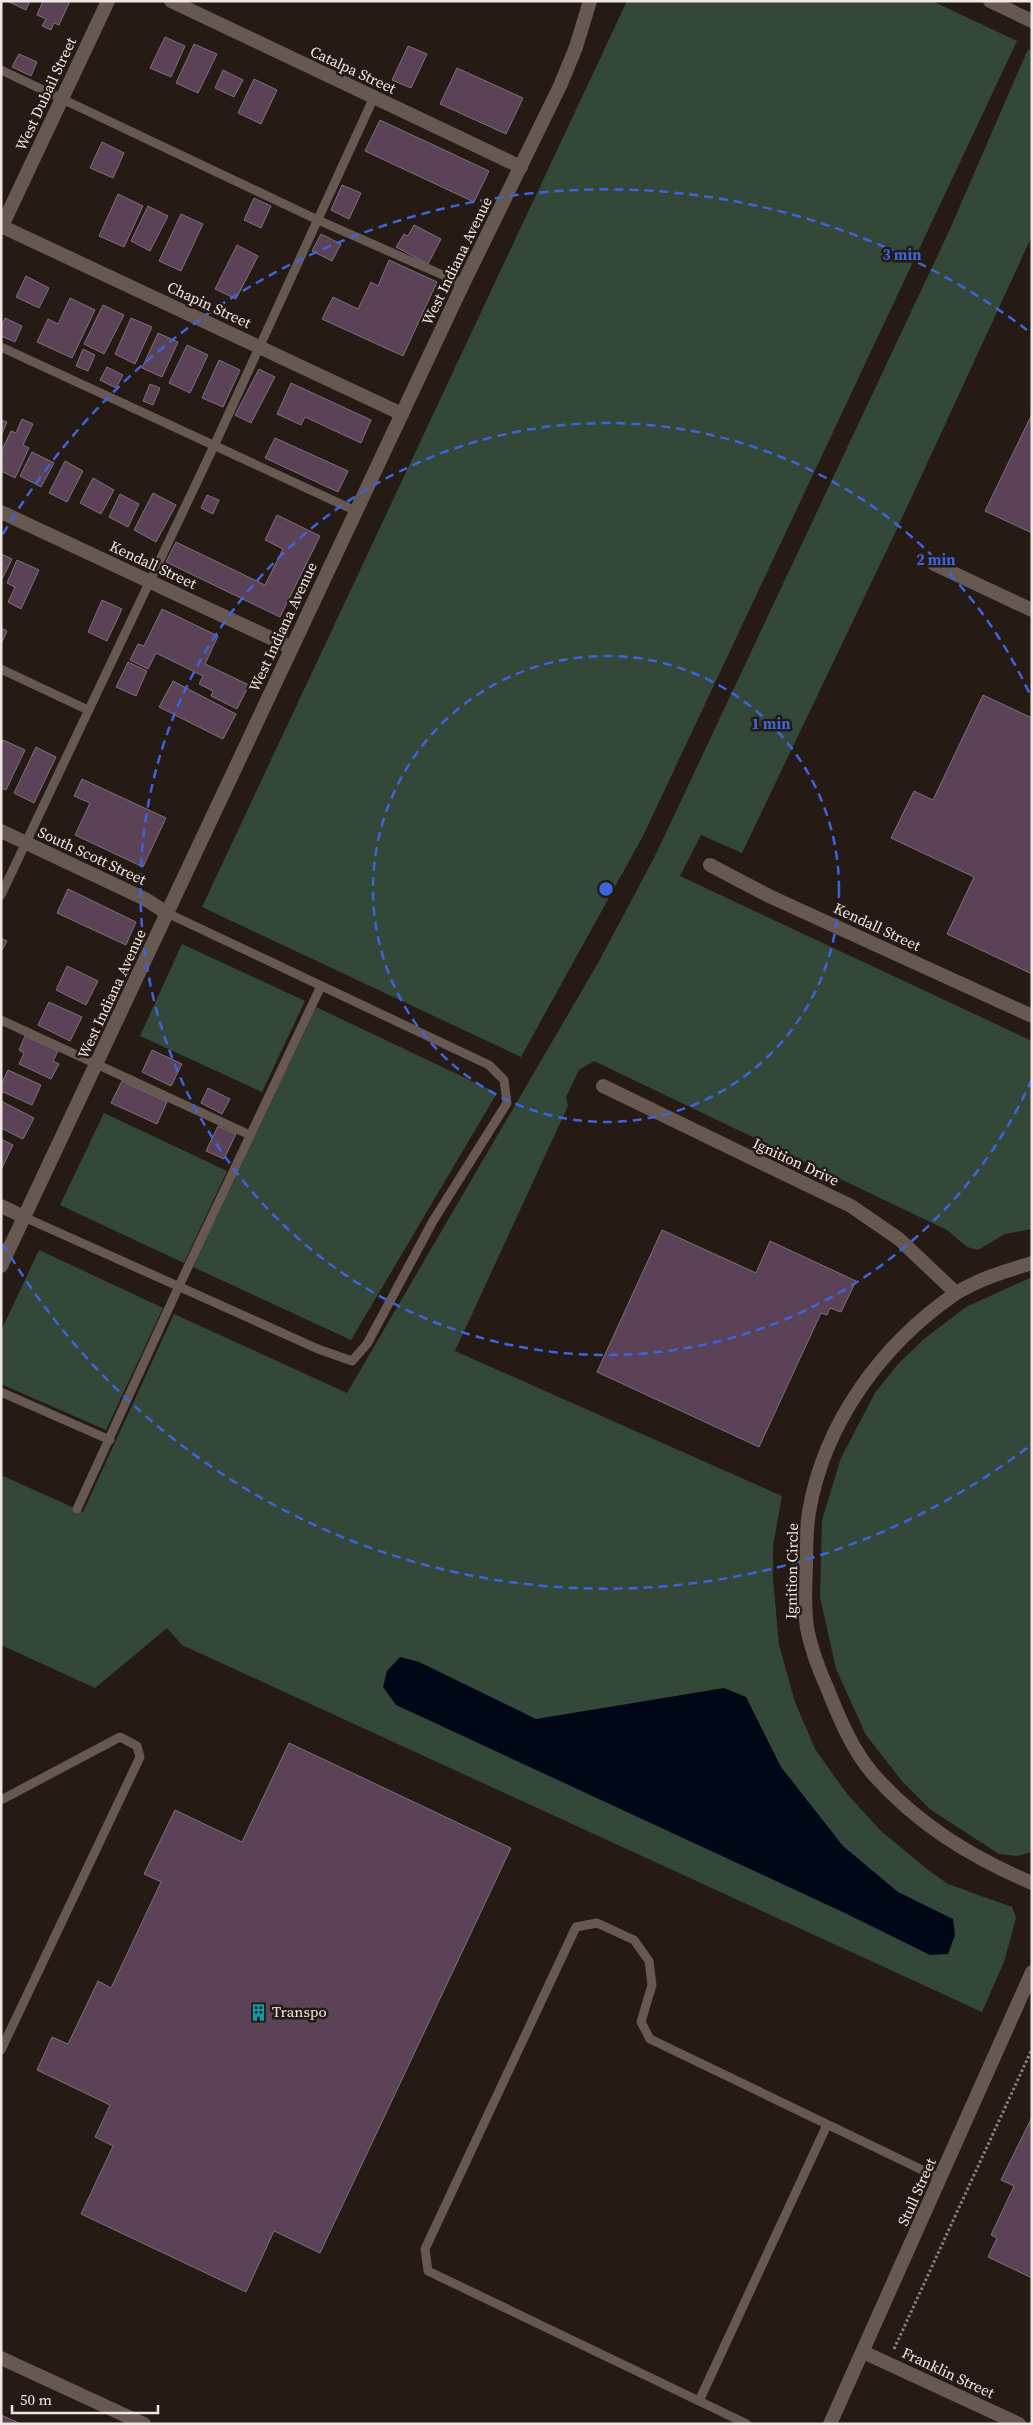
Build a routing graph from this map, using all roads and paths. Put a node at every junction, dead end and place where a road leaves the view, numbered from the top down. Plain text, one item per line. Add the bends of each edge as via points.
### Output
1 (108, 1) edge
2 (171, 1) edge
3 (590, 1) edge
4 (992, 2) edge
5 (1032, 21) edge
6 (1, 70) edge
7 (374, 97) junction
8 (62, 98) junction
9 (521, 167) junction
10 (318, 220) junction
11 (2, 227) edge
12 (463, 284) junction
13 (1, 347) edge
14 (260, 347) junction
15 (402, 414) junction
16 (214, 446) junction
17 (1, 512) edge
18 (356, 512) junction
19 (934, 564) dead end
20 (148, 581) junction
21 (1032, 610) edge
22 (292, 648) junction
23 (1, 669) edge
24 (88, 710) junction
25 (1, 831) edge
26 (26, 843) junction
27 (710, 865) dead end
28 (1, 895) edge
29 (167, 913) junction
30 (321, 986) junction
31 (1032, 1016) edge
32 (1, 1020) edge
33 (97, 1064) junction
34 (603, 1086) dead end
35 (250, 1135) junction
36 (1, 1206) edge
37 (24, 1217) junction
38 (1032, 1263) edge
39 (1, 1266) edge
40 (179, 1286) junction
41 (956, 1293) junction
42 (1, 1392) edge
43 (110, 1440) junction
44 (77, 1509) dead end
45 (1, 1800) edge
46 (1032, 1883) edge
47 (1032, 1972) edge
48 (1032, 2049) edge
49 (1, 2050) edge
50 (827, 2124) junction
51 (941, 2179) junction
52 (893, 2350) dead end
53 (863, 2352) junction
54 (1, 2358) edge
55 (699, 2401) junction
56 (144, 2424) edge
57 (747, 2424) edge
58 (830, 2424) edge
59 (1018, 2424) edge

1 - 8 street, West Dubail Street
2 - 7 street, Catalpa Street
3 - 9 street, West Indiana Avenue via 576,47
4 - 5 street
6 - 8 lane
7 - 9 street, Catalpa Street
7 - 10 lane
8 - 10 lane
8 - 11 street, West Dubail Street
9 - 12 street, West Indiana Avenue
10 - 12 lane
10 - 14 lane
11 - 14 street, Chapin Street
12 - 15 street, West Indiana Avenue
13 - 16 lane
14 - 15 street, Chapin Street
14 - 16 lane
15 - 18 street, West Indiana Avenue
16 - 18 lane
16 - 20 lane
17 - 20 street, Kendall Street
18 - 22 street, West Indiana Avenue
19 - 21 street
20 - 22 street, Kendall Street
20 - 24 lane
22 - 29 street, West Indiana Avenue
23 - 24 lane
24 - 26 lane
25 - 26 street, South Scott Street
26 - 28 lane
26 - 29 street, South Scott Street via 145,899
27 - 31 street, Kendall Street via 769,896
29 - 30 lane
29 - 33 street, West Indiana Avenue
30 - 35 lane
30 - 40 lane via 489,1065 504,1080 507,1103 433,1221 367,1344 352,1362
32 - 33 lane
33 - 35 lane
33 - 37 street, West Indiana Avenue
34 - 41 street, Ignition Drive via 851,1206 899,1239
35 - 40 lane
36 - 37 street
37 - 39 street, West Indiana Avenue
37 - 40 lane
38 - 41 street, Ignition Circle via 979,1281
40 - 43 lane
41 - 46 street, Ignition Circle via 922,1320 883,1359 854,1398 829,1445 809,1510 805,1593 807,1628 816,1663 832,1701 872,1772 934,1830 980,1859
42 - 43 lane
43 - 44 lane
45 - 49 lane via 120,1737 137,1746 140,1757
47 - 51 street, Stull Street
48 - 52 path
50 - 51 lane
50 - 55 lane
50 - 55 lane via 650,2039 641,2022 652,1985 649,1961 634,1940 604,1926 597,1923 576,1927 425,2249 428,2271
51 - 53 street, Stull Street
53 - 58 street, Stull Street
53 - 59 street, Franklin Street
54 - 56 street
55 - 57 lane

